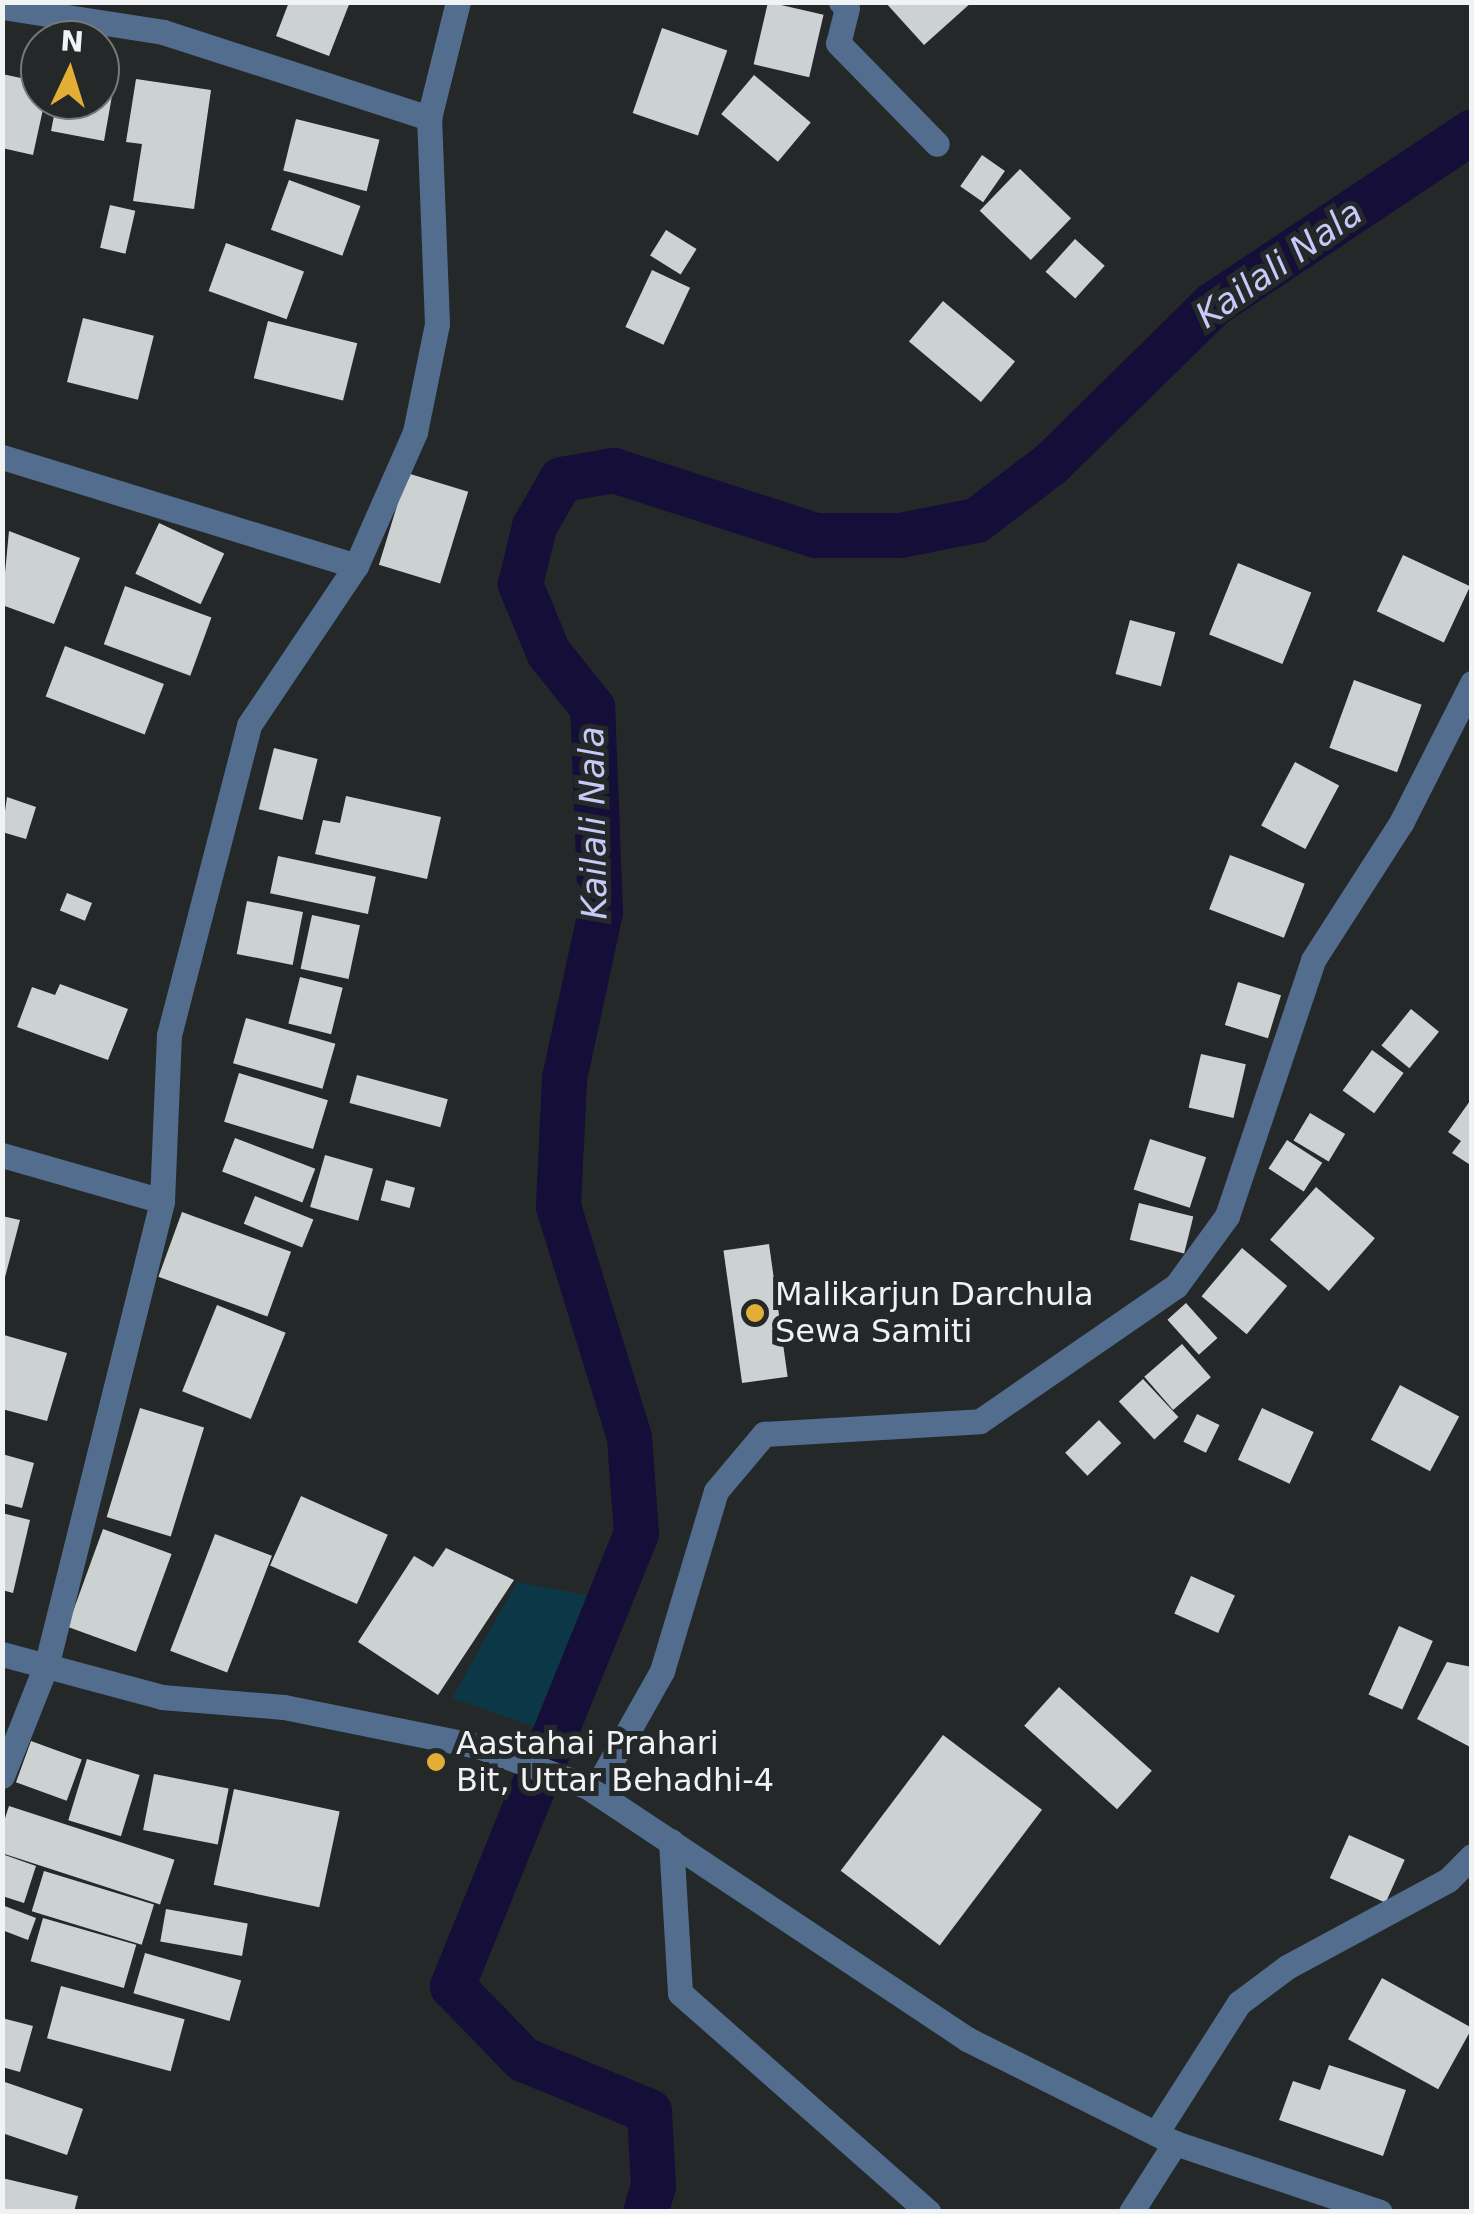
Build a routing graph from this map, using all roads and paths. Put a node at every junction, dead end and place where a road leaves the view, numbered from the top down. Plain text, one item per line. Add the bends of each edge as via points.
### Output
1 (458, 2) edge
2 (841, 2) edge
3 (17, 7) edge
4 (429, 118) junction
5 (937, 144) dead end
6 (2, 457) edge
7 (356, 566) junction
8 (1472, 683) edge
9 (2, 1155) edge
10 (162, 1201) junction
11 (2, 1654) edge
12 (47, 1663) junction
13 (2, 1776) edge
14 (592, 1789) junction
15 (671, 1841) junction
16 (1472, 1856) edge
17 (1166, 2136) junction
18 (928, 2212) edge
19 (1131, 2212) edge
20 (1380, 2212) edge

1 - 4 street
2 - 5 street via 847,8 838,43
3 - 4 street via 164,32
4 - 7 street via 436,324 415,432
6 - 7 street
7 - 10 street via 249,726 169,1035
8 - 14 street via 1401,823 1313,960 1227,1216 1176,1286 980,1422 764,1434 716,1491 662,1671
9 - 10 street
10 - 12 street
11 - 12 street
12 - 13 street
12 - 14 street via 162,1696 284,1707 478,1746
14 - 15 street
15 - 17 street via 967,2039
15 - 18 street via 680,1992
16 - 17 street via 1448,1880 1288,1967 1238,2002
17 - 19 street
17 - 20 street

